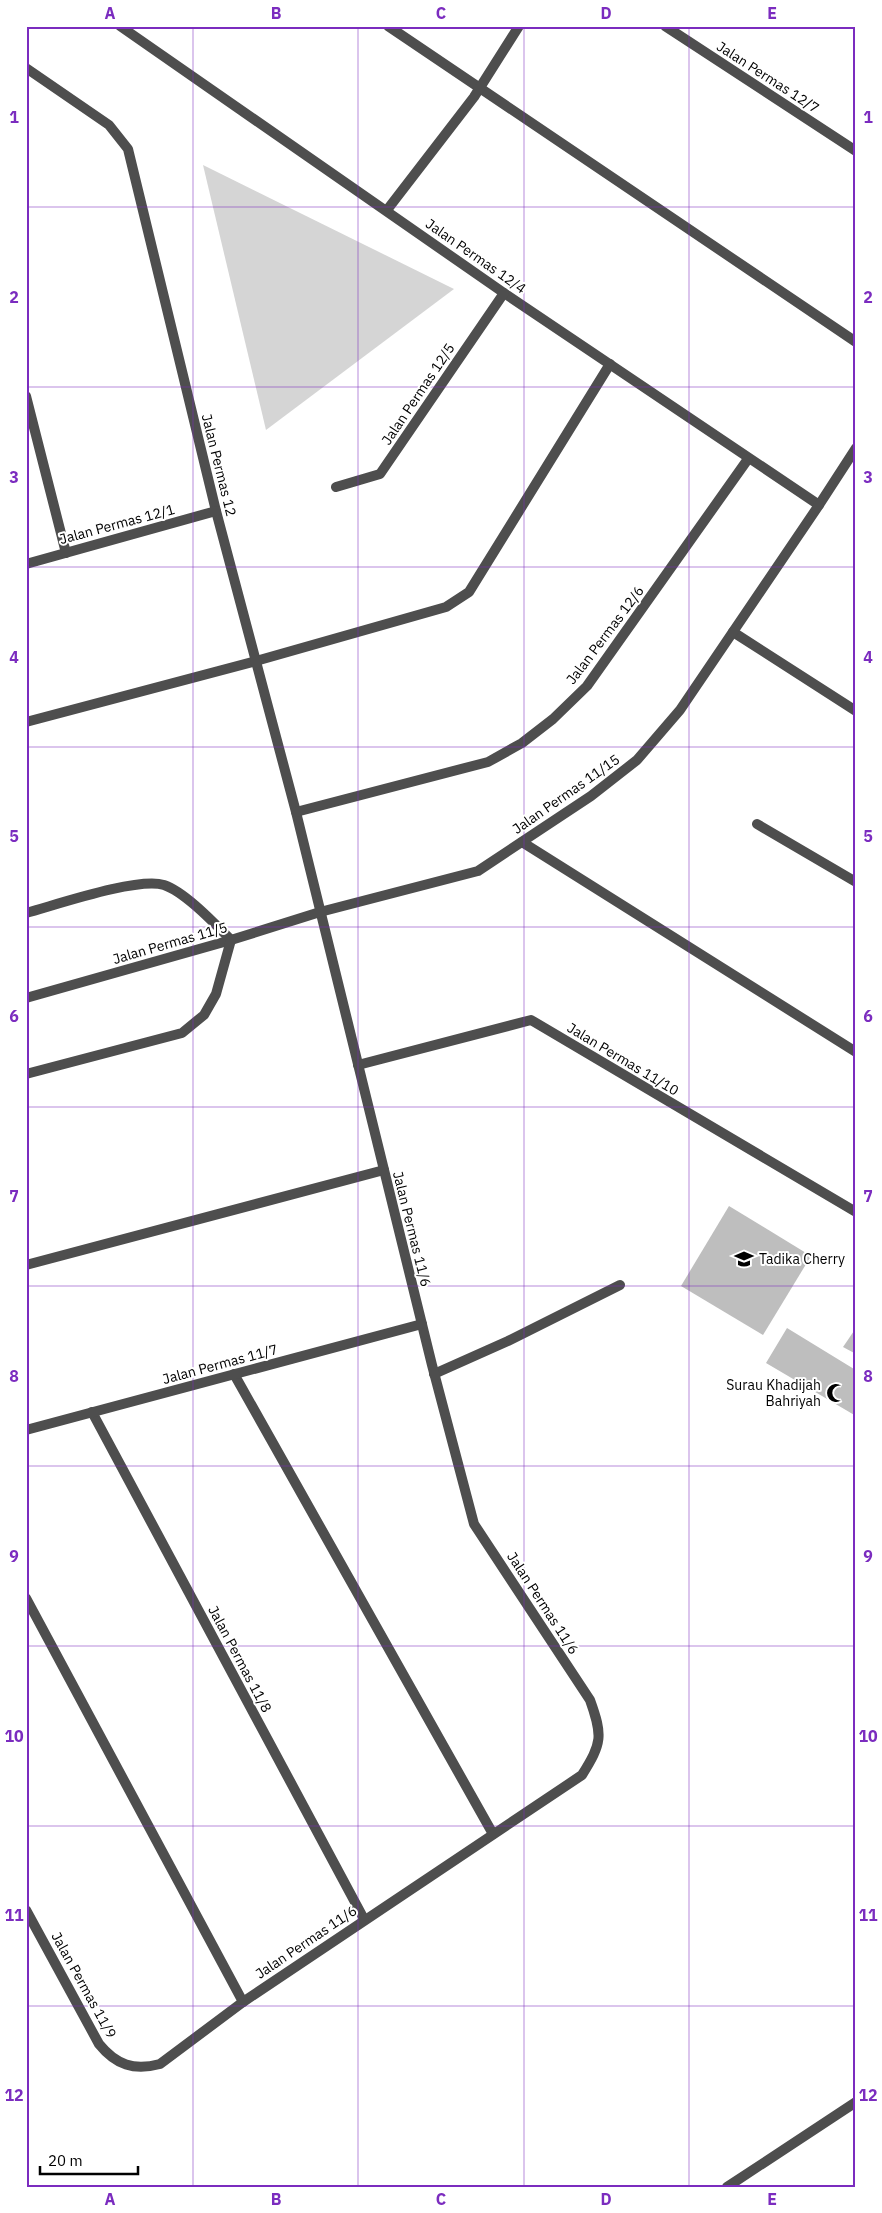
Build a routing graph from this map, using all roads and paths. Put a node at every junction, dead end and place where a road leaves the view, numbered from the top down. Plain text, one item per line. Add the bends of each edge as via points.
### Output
1 (120, 26) edge
2 (388, 26) edge
3 (519, 26) edge
4 (666, 26) edge
5 (26, 68) edge
6 (480, 87) junction
7 (856, 151) edge
8 (387, 210) junction
9 (504, 293) junction
10 (856, 342) edge
11 (610, 364) junction
12 (26, 396) edge
13 (856, 448) edge
14 (748, 459) junction
15 (336, 487) dead end
16 (820, 505) junction
17 (216, 511) junction
18 (66, 552) junction
19 (26, 564) edge
20 (733, 632) junction
21 (256, 661) junction
22 (856, 711) edge
23 (26, 722) edge
24 (296, 812) junction
25 (758, 824) dead end
26 (522, 842) junction
27 (856, 882) edge
28 (320, 912) junction
29 (26, 913) edge
30 (231, 940) junction
31 (26, 998) edge
32 (856, 1052) edge
33 (358, 1065) junction
34 (26, 1074) edge
35 (384, 1170) junction
36 (856, 1212) edge
37 (26, 1265) edge
38 (620, 1285) dead end
39 (422, 1324) junction
40 (234, 1374) junction
41 (434, 1374) junction
42 (92, 1412) junction
43 (26, 1430) edge
44 (26, 1598) edge
45 (493, 1834) junction
46 (26, 1910) edge
47 (364, 1919) junction
48 (243, 2002) junction
49 (126, 2064) joint
50 (856, 2102) edge
51 (727, 2187) edge

1 - 8 street, Jalan Permas 12/4
2 - 6 street
3 - 6 street
4 - 7 street, Jalan Permas 12/7
5 - 17 street, Jalan Permas 12 via 109,125 128,149
6 - 8 street
6 - 10 street
8 - 9 street, Jalan Permas 12/4
9 - 11 street, Jalan Permas 12/4
9 - 15 street, Jalan Permas 12/5 via 380,474
11 - 14 street, Jalan Permas 12/4
11 - 21 street via 469,592 446,607
12 - 18 street
13 - 16 street, Jalan Permas 11/15
14 - 16 street, Jalan Permas 12/4
14 - 24 street, Jalan Permas 12/6 via 587,686 553,719 522,743 488,762
16 - 20 street, Jalan Permas 11/15
17 - 18 street, Jalan Permas 12/1
17 - 21 street, Jalan Permas 12
18 - 19 street, Jalan Permas 12/1
20 - 22 street
20 - 26 street, Jalan Permas 11/15 via 680,710 637,760 592,796
21 - 23 street
21 - 24 street, Jalan Permas 12
24 - 28 street, Jalan Permas 12
25 - 27 street
26 - 28 street, Jalan Permas 11/15 via 478,871
26 - 32 street
28 - 30 street, Jalan Permas 11/5
28 - 33 street, Jalan Permas 11/6
29 - 30 street via 132,884 163,885 188,900
30 - 31 street, Jalan Permas 11/5
30 - 34 street via 216,994 204,1015 182,1033
33 - 35 street, Jalan Permas 11/6
33 - 36 street, Jalan Permas 11/10 via 531,1020
35 - 37 street
35 - 39 street, Jalan Permas 11/6
38 - 41 street
39 - 40 street, Jalan Permas 11/7
39 - 41 street, Jalan Permas 11/6
40 - 42 street, Jalan Permas 11/7
40 - 45 street
41 - 45 street, Jalan Permas 11/6 via 474,1524 590,1700 599,1731 600,1741 582,1775
42 - 43 street, Jalan Permas 11/7
42 - 47 street, Jalan Permas 11/8
44 - 48 street
45 - 47 street, Jalan Permas 11/6
46 - 49 street, Jalan Permas 11/9 via 99,2044 109,2056
47 - 48 street, Jalan Permas 11/6
48 - 49 street, Jalan Permas 11/6 via 160,2064 144,2068
50 - 51 street

